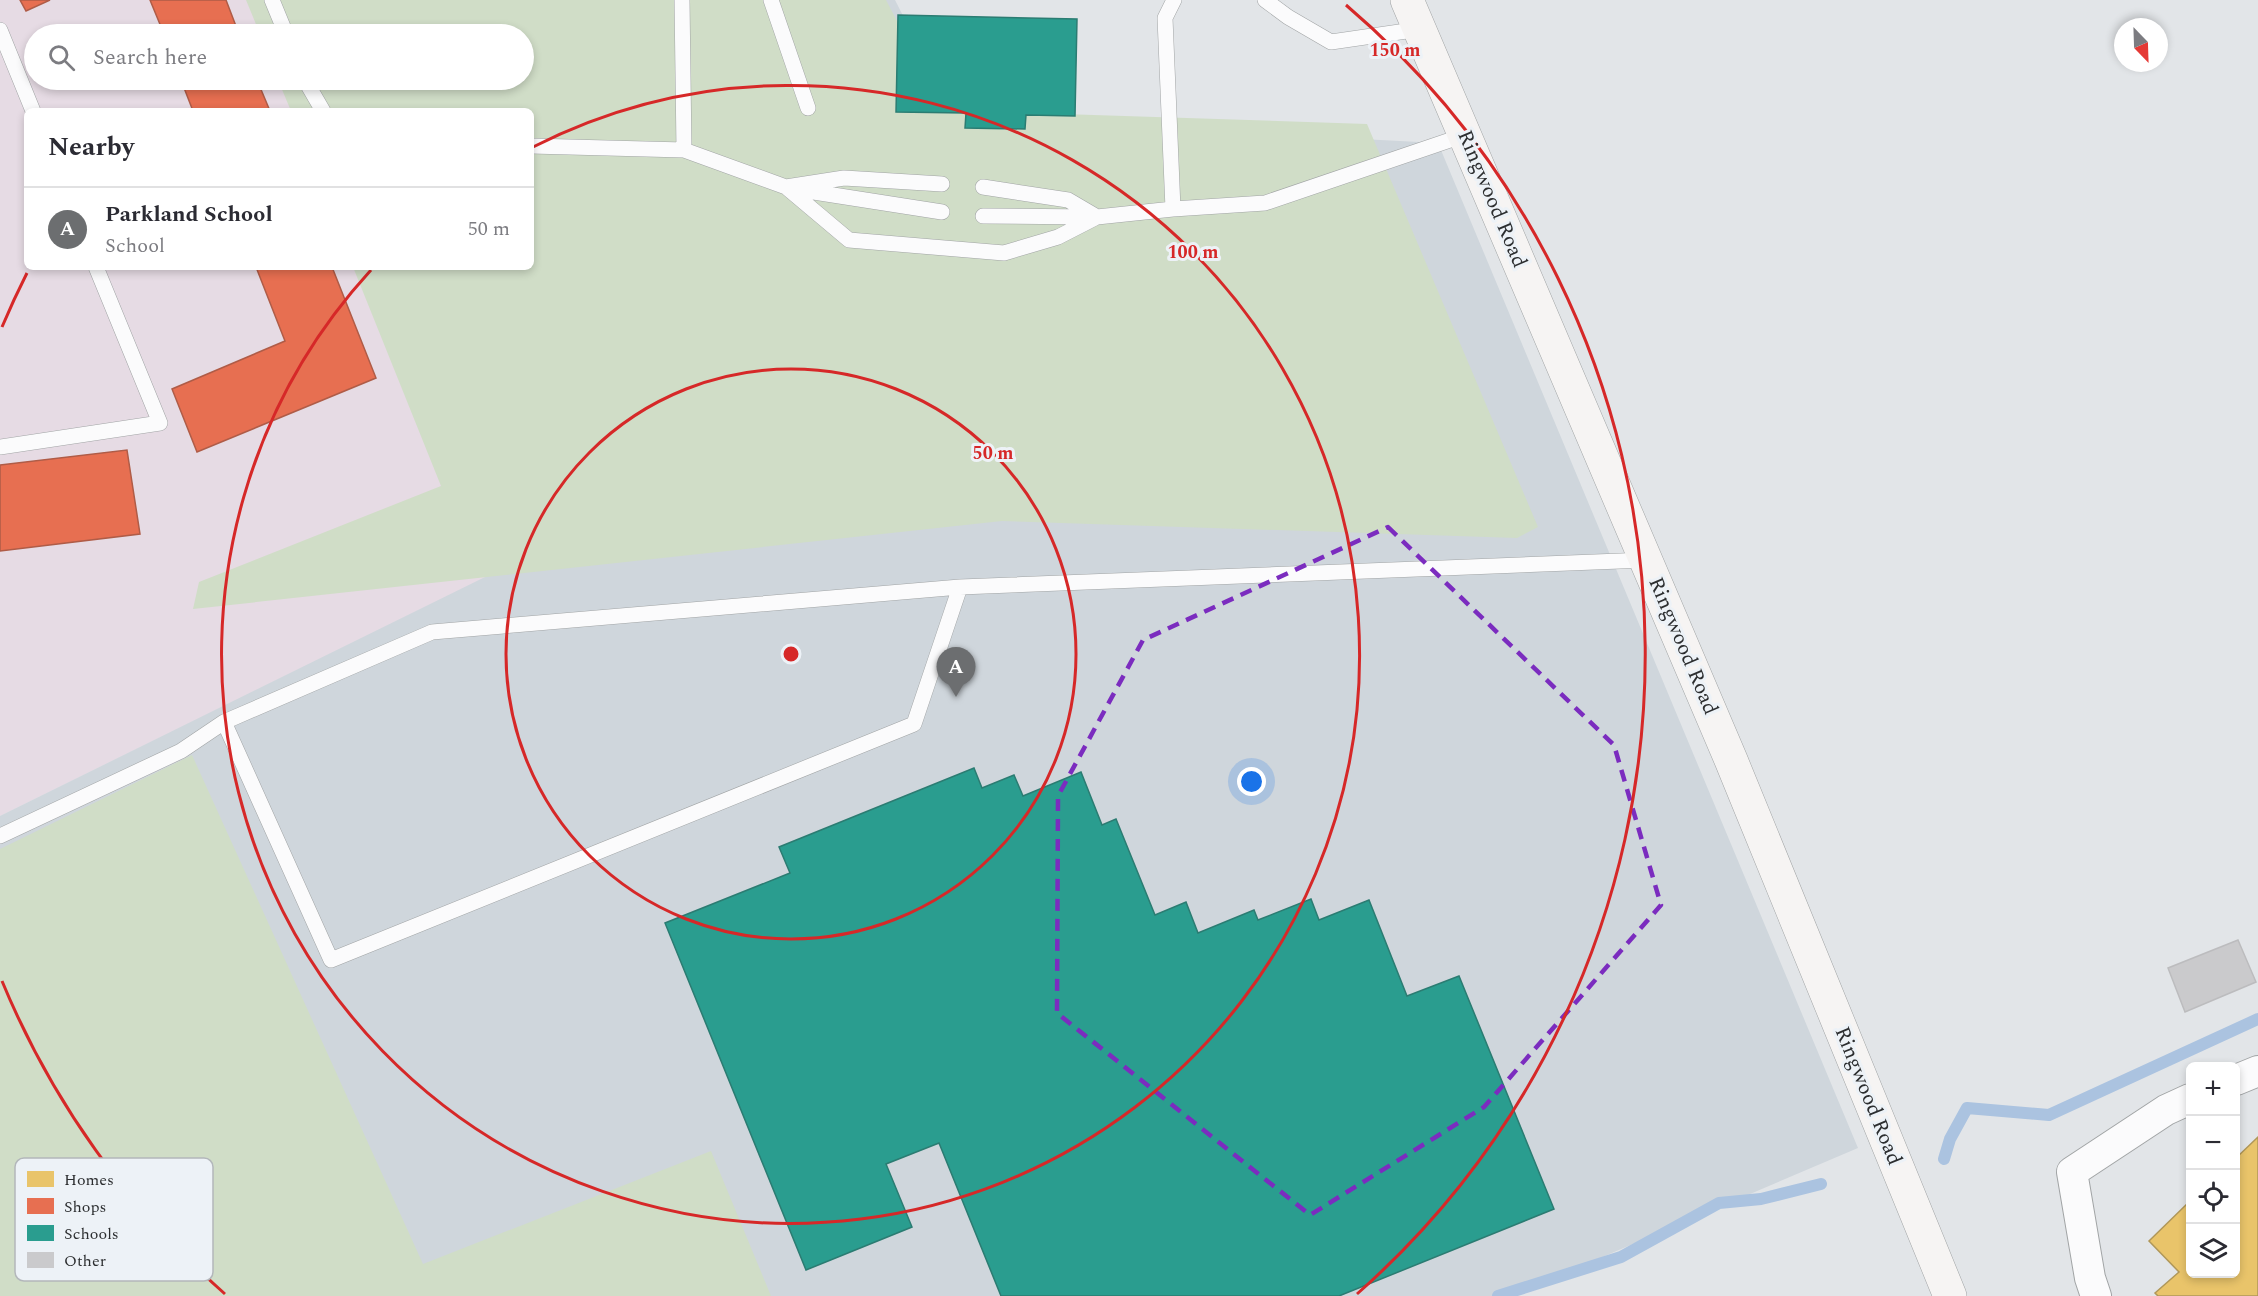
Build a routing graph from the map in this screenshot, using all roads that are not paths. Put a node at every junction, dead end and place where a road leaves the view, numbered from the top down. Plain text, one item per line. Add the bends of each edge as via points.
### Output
1 (272, 0) edge
2 (682, 0) edge
3 (771, 0) edge
4 (1174, 0) edge
5 (1265, 0) edge
6 (1413, 14) edge
7 (282, 24) edge
8 (0, 30) edge
9 (24, 89) edge
10 (24, 90) edge
11 (311, 90) edge
12 (32, 108) edge
13 (321, 108) edge
14 (808, 108) dead end
15 (1465, 135) junction
16 (534, 146) edge
17 (684, 150) junction
18 (942, 184) dead end
19 (786, 187) junction
20 (983, 187) dead end
21 (1173, 209) junction
22 (942, 212) dead end
23 (983, 216) dead end
24 (1097, 217) junction
25 (97, 270) edge
26 (0, 447) edge
27 (1646, 560) junction
28 (960, 587) junction
29 (224, 722) junction
30 (0, 836) edge
31 (2258, 1071) edge
32 (2240, 1078) edge
33 (2186, 1102) edge
34 (1950, 1296) edge
35 (2096, 1296) edge

1 - 7 lane
2 - 17 lane
3 - 14 lane
4 - 21 lane via 1165,18
5 - 6 lane via 1331,42
6 - 15 street, Ringwood Road
8 - 9 lane
10 - 12 lane
11 - 13 lane
15 - 21 lane via 1265,203
15 - 27 street, Ringwood Road
16 - 17 lane
17 - 19 lane
18 - 19 lane via 844,178
19 - 22 lane
19 - 24 lane via 849,240 1004,253 1058,237
20 - 24 lane via 1068,200
21 - 24 lane
23 - 24 lane
25 - 26 lane via 160,423
27 - 28 lane
27 - 34 street, Ringwood Road
28 - 29 lane via 432,632
28 - 29 lane via 914,724 331,960
29 - 30 lane via 181,751
31 - 32 street
33 - 35 street via 2166,1110 2072,1172

